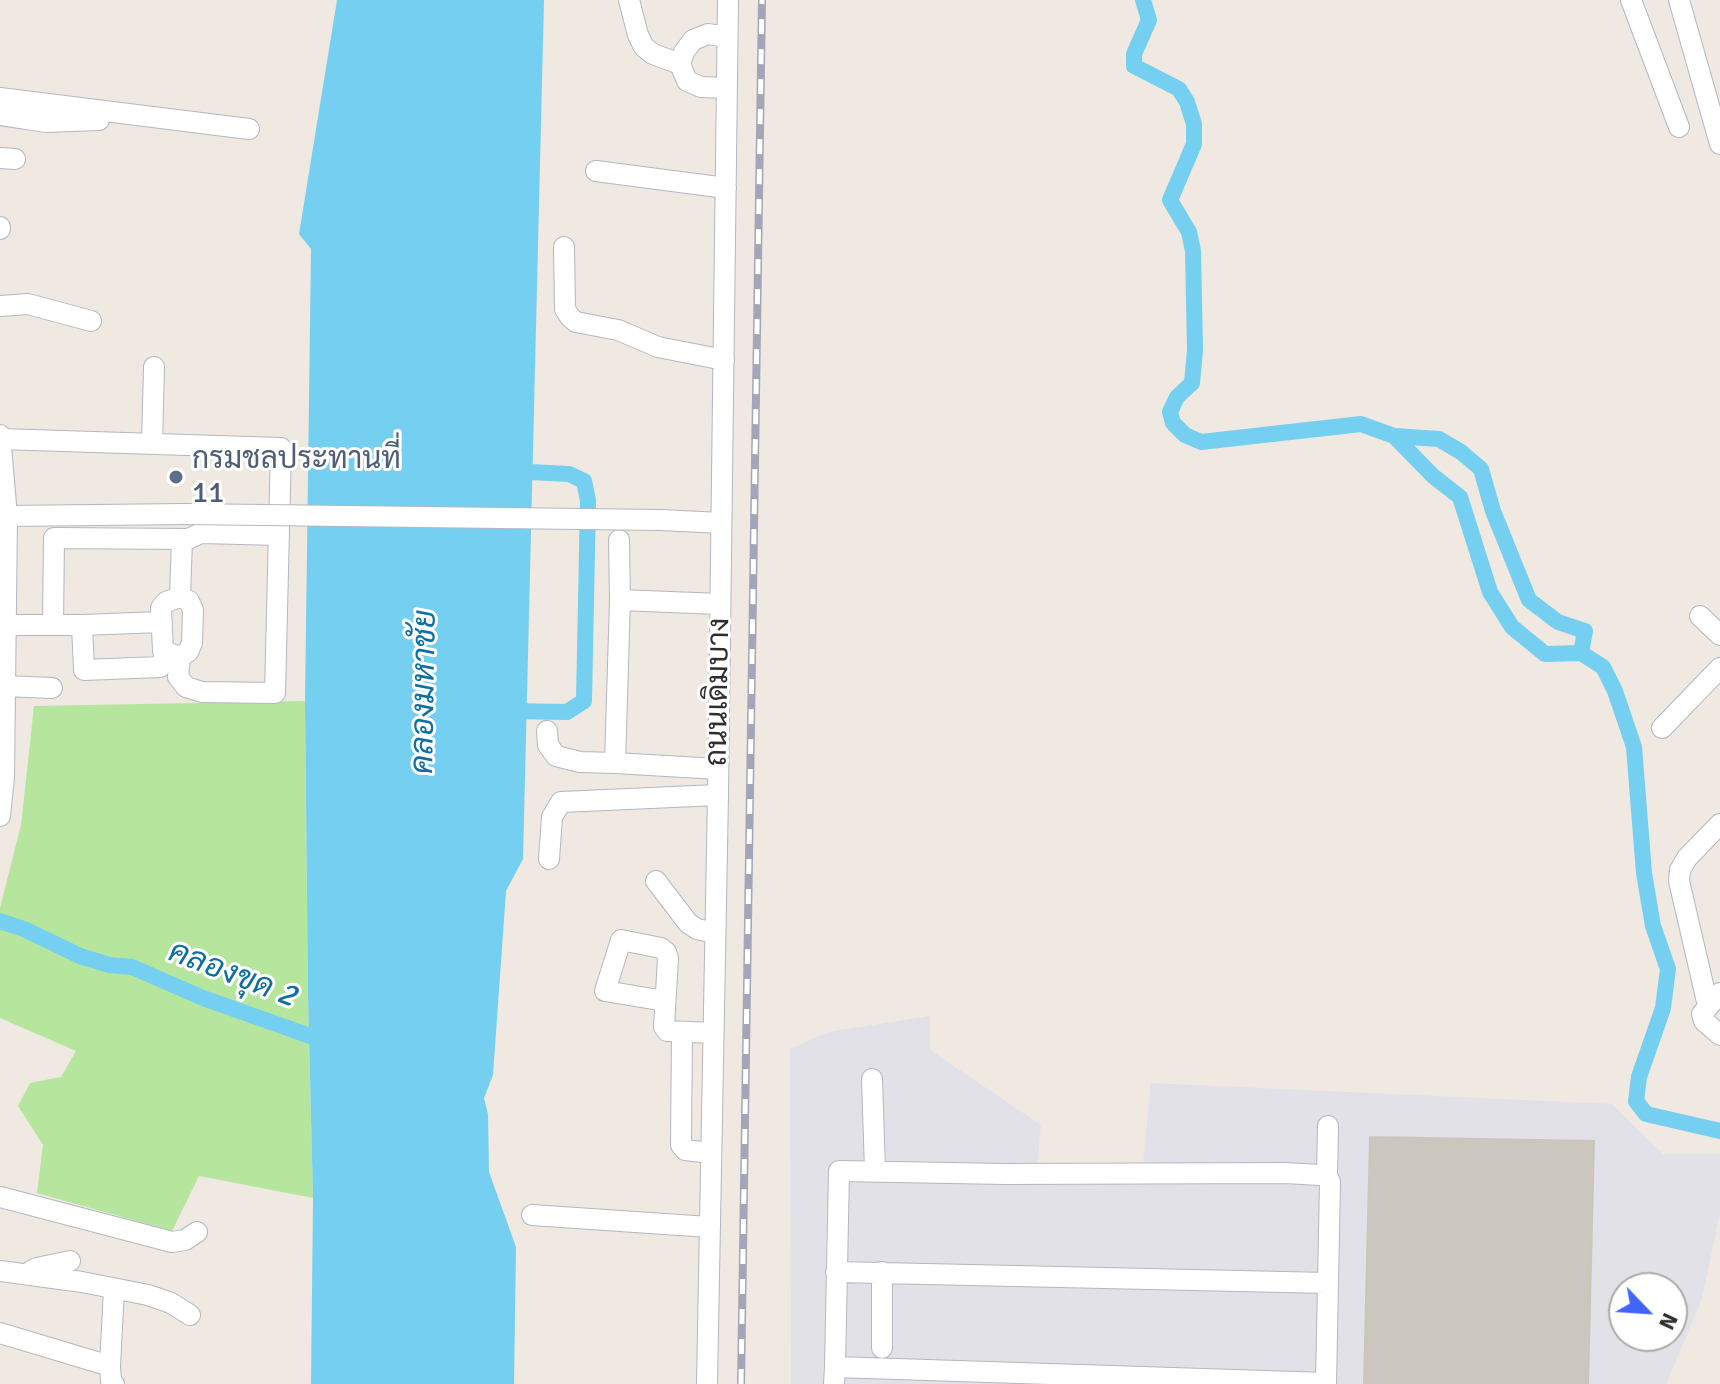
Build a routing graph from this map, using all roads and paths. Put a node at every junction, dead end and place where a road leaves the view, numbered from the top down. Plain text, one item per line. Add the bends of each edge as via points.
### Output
1 (629, 0) edge
2 (728, 0) edge
3 (1631, 0) edge
4 (1679, 0) edge
5 (727, 37) junction
6 (680, 64) junction
7 (727, 88) junction
8 (0, 98) edge
9 (1716, 111) edge
10 (0, 115) edge
11 (1679, 127) dead end
12 (249, 129) dead end
13 (166, 131) dead end
14 (1720, 144) edge
15 (596, 171) dead end
16 (726, 188) junction
17 (564, 247) dead end
18 (0, 306) edge
19 (91, 321) dead end
20 (724, 360) junction
21 (154, 367) dead end
22 (0, 437) edge
23 (152, 444) junction
24 (7, 516) junction
25 (721, 523) junction
26 (279, 535) junction
27 (182, 539) junction
28 (619, 540) dead end
29 (3, 582) edge
30 (180, 597) junction
31 (620, 600) junction
32 (720, 604) junction
33 (1700, 616) dead end
34 (161, 622) junction
35 (5, 625) junction
36 (53, 625) junction
37 (82, 625) junction
38 (1720, 635) edge
39 (174, 655) junction
40 (1720, 668) edge
41 (4, 686) junction
42 (52, 688) dead end
43 (1662, 728) dead end
44 (547, 731) dead end
45 (615, 763) junction
46 (718, 769) junction
47 (718, 795) junction
48 (0, 816) edge
49 (1715, 839) edge
50 (549, 859) dead end
51 (656, 881) dead end
52 (715, 933) junction
53 (1714, 1000) edge
54 (665, 1001) dead end
55 (682, 1033) junction
56 (713, 1033) junction
57 (1720, 1035) edge
58 (872, 1079) dead end
59 (1328, 1126) dead end
60 (711, 1153) junction
61 (875, 1170) junction
62 (1327, 1177) junction
63 (0, 1197) edge
64 (532, 1215) dead end
65 (709, 1227) junction
66 (197, 1232) dead end
67 (70, 1261) dead end
68 (0, 1271) edge
69 (836, 1272) junction
70 (882, 1272) junction
71 (30, 1275) junction
72 (1328, 1283) junction
73 (114, 1289) junction
74 (190, 1315) dead end
75 (0, 1333) edge
76 (882, 1348) dead end
77 (112, 1375) edge
78 (834, 1376) edge
79 (707, 1384) edge
80 (1326, 1384) edge

1 - 6 street via 644,47
2 - 5 street, ถนนเดิมบาง
3 - 11 street
4 - 9 street
5 - 6 street via 708,34 693,40
5 - 7 street, ถนนเดิมบาง
6 - 7 street via 687,81
7 - 16 street, ถนนเดิมบาง
8 - 12 street
9 - 14 street
10 - 13 street via 46,122 106,121
15 - 16 street
16 - 20 street, ถนนเดิมบาง
17 - 20 street via 565,309 576,322
18 - 19 street via 28,304
20 - 25 street, ถนนเดิมบาง
21 - 23 street
22 - 23 street
22 - 24 street
23 - 26 street via 281,448
24 - 25 street, bridge
24 - 29 street
25 - 32 street, ถนนเดิมบาง
26 - 27 street via 201,533
26 - 39 street via 275,693 186,687
27 - 30 street
27 - 36 street via 54,538
28 - 31 street
29 - 35 street
30 - 34 street via 161,608
30 - 39 street via 193,610 192,643 188,652
31 - 32 street
31 - 45 street
32 - 46 street, ถนนเดิมบาง
33 - 38 street
34 - 37 street
34 - 39 street via 163,651
35 - 36 street
35 - 41 street
36 - 37 street
37 - 39 street via 84,670 160,667
40 - 43 street
41 - 42 street
41 - 48 street
44 - 45 street via 556,756
45 - 46 street
46 - 47 street, ถนนเดิมบาง
47 - 50 street via 561,802 552,817
47 - 52 street, ถนนเดิมบาง
49 - 53 street via 1687,858 1679,881
51 - 52 street via 688,923
52 - 56 street, ถนนเดิมบาง
53 - 57 street via 1702,1014
54 - 55 street via 664,1027
55 - 56 street
55 - 60 street via 681,1145
56 - 60 street, ถนนเดิมบาง
58 - 61 street
59 - 62 street
60 - 65 street, ถนนเดิมบาง
61 - 62 street
61 - 69 street via 839,1171
62 - 72 street
63 - 66 street via 172,1242
64 - 65 street
65 - 79 street, ถนนเดิมบาง
67 - 71 street via 32,1269
68 - 71 street
69 - 70 street
69 - 78 street
70 - 72 street
70 - 76 street
71 - 73 street
72 - 80 street
73 - 74 street via 148,1295
73 - 77 street
75 - 77 street
78 - 80 street

